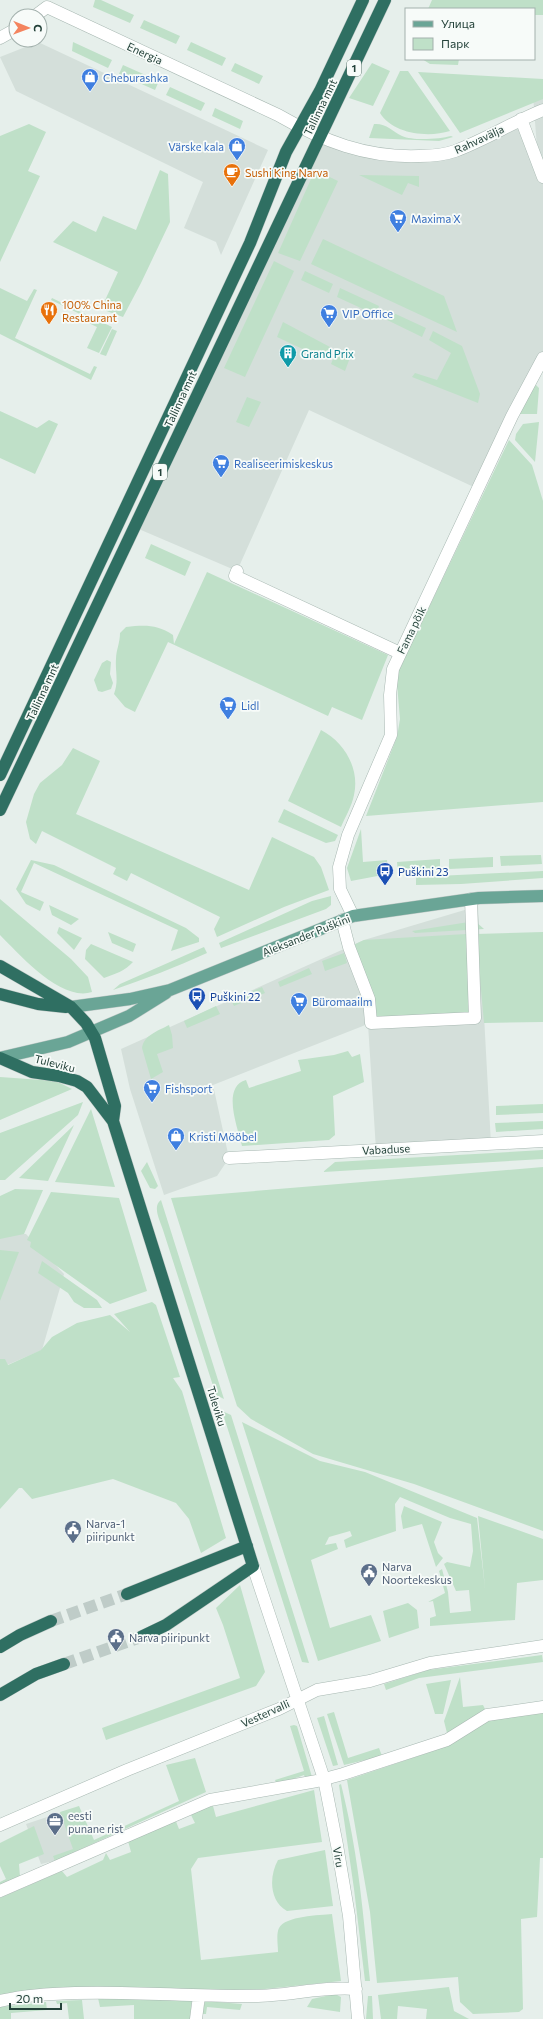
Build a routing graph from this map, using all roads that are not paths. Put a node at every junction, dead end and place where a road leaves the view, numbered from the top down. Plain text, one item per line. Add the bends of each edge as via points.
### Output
1 (363, 0) edge
2 (386, 0) edge
3 (49, 4) edge
4 (543, 110) edge
5 (521, 119) junction
6 (299, 127) junction
7 (320, 136) junction
8 (543, 177) edge
9 (543, 358) edge
10 (237, 571) dead end
11 (400, 653) junction
12 (0, 775) edge
13 (0, 810) edge
14 (543, 896) edge
15 (472, 899) junction
16 (347, 918) junction
17 (0, 966) edge
18 (170, 990) junction
19 (0, 994) edge
20 (71, 1007) junction
21 (92, 1032) junction
22 (0, 1058) edge
23 (112, 1121) junction
24 (543, 1141) edge
25 (229, 1158) dead end
26 (247, 1546) junction
27 (253, 1566) junction
28 (127, 1594) tunnel mouth
29 (51, 1621) tunnel mouth
30 (141, 1637) tunnel mouth
31 (543, 1646) edge
32 (0, 1647) edge
33 (64, 1664) tunnel mouth
34 (0, 1695) edge
35 (297, 1699) junction
36 (543, 1707) edge
37 (324, 1779) junction
38 (0, 1825) edge
39 (0, 1891) edge
40 (356, 1989) junction
41 (199, 1996) junction
42 (0, 2001) edge
43 (196, 2019) edge
44 (358, 2019) edge

1 - 6 highway, Tallinna mnt / 1 via 320,91
2 - 7 highway, Tallinna mnt / 1
3 - 6 street, Energia
4 - 5 street, Rahvavälja
5 - 7 street, Rahvavälja via 454,152 432,156 394,157 356,150
5 - 8 street
6 - 7 street, Energia
6 - 12 highway, Tallinna mnt / 1 via 286,152 250,243
7 - 13 highway, Tallinna mnt / 1
9 - 11 street, Fama põik via 512,416
10 - 11 street via 235,576
11 - 16 street, Fama põik via 390,682 390,734 348,835 339,867 340,889
14 - 15 main road, Aleksander Puškini
15 - 16 main road, Aleksander Puškini
15 - 16 street, Fama põik via 475,1018 371,1023 369,999 349,947
16 - 18 main road, Aleksander Puškini
17 - 20 highway, Tuleviku
18 - 20 main road, Aleksander Puškini via 130,999
18 - 21 main road, Aleksander Puškini via 155,1002 129,1016
19 - 20 highway via 38,1004
20 - 21 highway, Tuleviku
21 - 22 main road, Aleksander Puškini via 68,1042
21 - 23 highway, Tuleviku via 115,1106
22 - 23 highway, Tuleviku via 32,1072 77,1081 87,1087
23 - 26 highway, Tuleviku
24 - 25 street, Vabaduse
26 - 27 highway, Tuleviku
26 - 28 highway
27 - 30 highway via 166,1625
27 - 35 street, Tuleviku
29 - 32 highway
31 - 35 street, Vestervalli via 430,1663 370,1681 317,1690
33 - 34 highway via 36,1674
35 - 37 street, Viru
35 - 38 street, Vestervalli via 279,1709 127,1770
36 - 37 street via 487,1715 446,1740
37 - 39 street via 210,1800
37 - 40 street, Viru via 349,1916
40 - 41 street via 286,1995
40 - 44 street, Viru
41 - 42 street via 96,1992 24,1996
41 - 43 street

